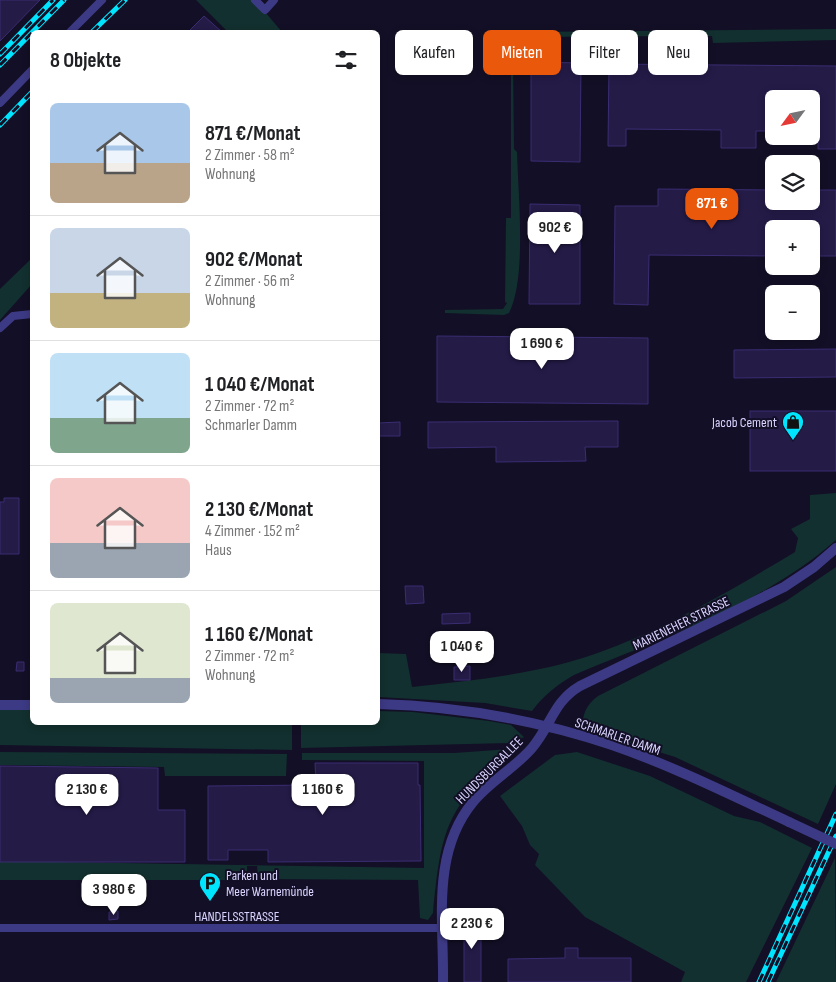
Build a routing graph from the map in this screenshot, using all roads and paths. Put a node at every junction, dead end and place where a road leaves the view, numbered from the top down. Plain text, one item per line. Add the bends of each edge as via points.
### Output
1 (102, 0) edge
2 (255, 0) edge
3 (274, 0) edge
4 (72, 30) edge
5 (30, 72) edge
6 (0, 103) edge
7 (30, 314) edge
8 (0, 328) edge
9 (836, 548) edge
10 (380, 704) edge
11 (0, 705) edge
12 (30, 705) edge
13 (546, 728) junction
14 (836, 844) edge
15 (0, 928) edge
16 (443, 928) junction
17 (444, 982) edge

1 - 4 street
2 - 3 street via 265,10
5 - 6 street
7 - 8 street via 13,316
9 - 13 street, MARIENEHER STRASSE via 784,587 568,693
10 - 13 street, SCHMARLER DAMM via 424,705 489,713
11 - 12 street
13 - 14 street, SCHMARLER DAMM, bridge via 627,751
13 - 16 street, HUNDSBURGALLEE via 532,748 473,802 455,830 447,851 443,880
15 - 16 street, HANDELSSTRASSE
16 - 17 street, HUNDSBURGALLEE

